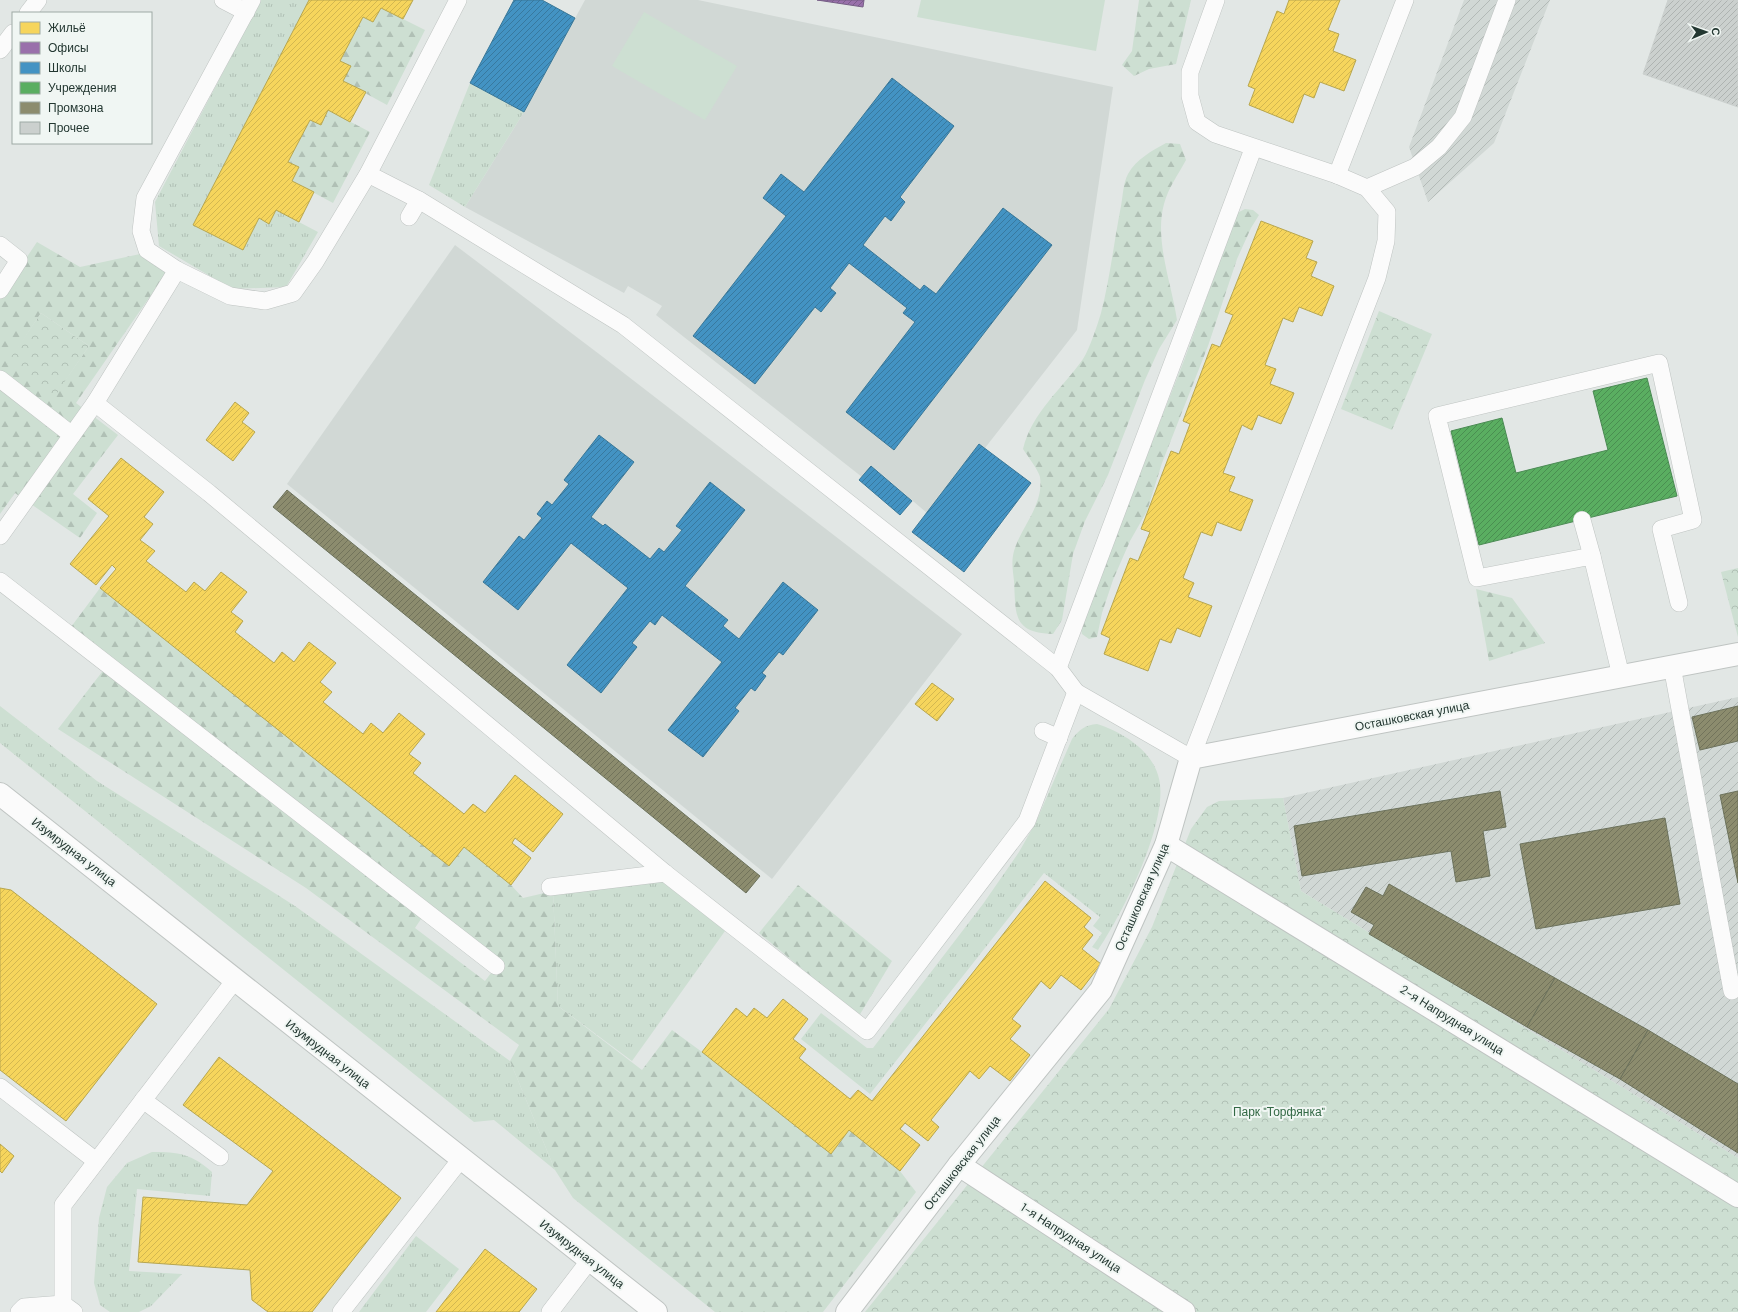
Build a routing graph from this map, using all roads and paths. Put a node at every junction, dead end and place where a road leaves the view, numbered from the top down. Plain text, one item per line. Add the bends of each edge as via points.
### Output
1 (38, 0) edge
2 (222, 0) edge
3 (458, 0) edge
4 (1216, 0) edge
5 (1405, 0) edge
6 (1508, 0) edge
7 (249, 6) edge
8 (29, 12) edge
9 (12, 34) edge
10 (0, 50) edge
11 (1253, 149) junction
12 (368, 174) junction
13 (1337, 176) junction
14 (1367, 188) junction
15 (419, 200) junction
16 (409, 217) dead end
17 (0, 245) edge
18 (177, 270) junction
19 (0, 290) edge
20 (0, 379) edge
21 (95, 403) junction
22 (72, 435) junction
23 (1582, 520) dead end
24 (0, 536) edge
25 (1592, 556) junction
26 (0, 581) edge
27 (1679, 603) dead end
28 (1738, 654) edge
29 (1672, 666) junction
30 (1058, 668) junction
31 (1621, 676) junction
32 (1076, 692) junction
33 (1043, 731) dead end
34 (1059, 738) junction
35 (1191, 758) junction
36 (0, 794) edge
37 (1166, 845) junction
38 (665, 873) junction
39 (550, 887) dead end
40 (496, 966) dead end
41 (235, 980) junction
42 (1732, 991) dead end
43 (0, 1087) edge
44 (143, 1100) junction
45 (220, 1157) dead end
46 (461, 1159) junction
47 (96, 1161) junction
48 (959, 1165) junction
49 (1738, 1196) edge
50 (589, 1261) junction
51 (68, 1308) edge
52 (19, 1312) edge
53 (341, 1312) edge
54 (550, 1312) edge
55 (656, 1312) edge
56 (847, 1312) edge
57 (1184, 1312) edge

1 - 8 lane
2 - 7 lane
3 - 12 lane
4 - 11 lane via 1190,72 1190,96 1197,122 1215,134
5 - 13 lane
6 - 14 lane via 1463,117 1439,147 1415,167
7 - 18 lane via 145,198 141,231 147,250
9 - 10 lane
11 - 13 lane
11 - 30 lane
12 - 15 lane
12 - 18 lane via 315,262 293,293 265,301 230,296
13 - 14 lane
14 - 35 lane via 1387,212 1386,241 1377,278
15 - 16 lane
15 - 30 lane via 624,325
17 - 19 lane via 19,260
18 - 21 lane
20 - 22 lane
21 - 22 lane
21 - 38 lane via 209,493
22 - 24 lane
23 - 25 lane
25 - 27 lane via 1477,578 1437,416 1659,363 1693,520 1661,529
25 - 31 lane
26 - 40 lane
28 - 29 street, Осташковская улица
29 - 31 street, Осташковская улица
29 - 42 lane
30 - 32 lane
31 - 35 street, Осташковская улица
32 - 34 lane
32 - 35 lane
33 - 34 lane
34 - 38 lane via 1028,822 867,1031
35 - 37 street, Осташковская улица
36 - 41 street, Изумрудная улица
37 - 48 street, Осташковская улица via 1101,990
37 - 49 street, 2-я Напрудная улица
38 - 39 lane
41 - 44 lane
41 - 46 street, Изумрудная улица
43 - 47 lane
44 - 45 lane
44 - 47 lane
46 - 50 street, Изумрудная улица
46 - 53 lane
47 - 51 lane via 63,1205
48 - 56 street, Осташковская улица
48 - 57 street, 1-я Напрудная улица
50 - 54 lane
50 - 55 street, Изумрудная улица
51 - 52 lane via 24,1307

